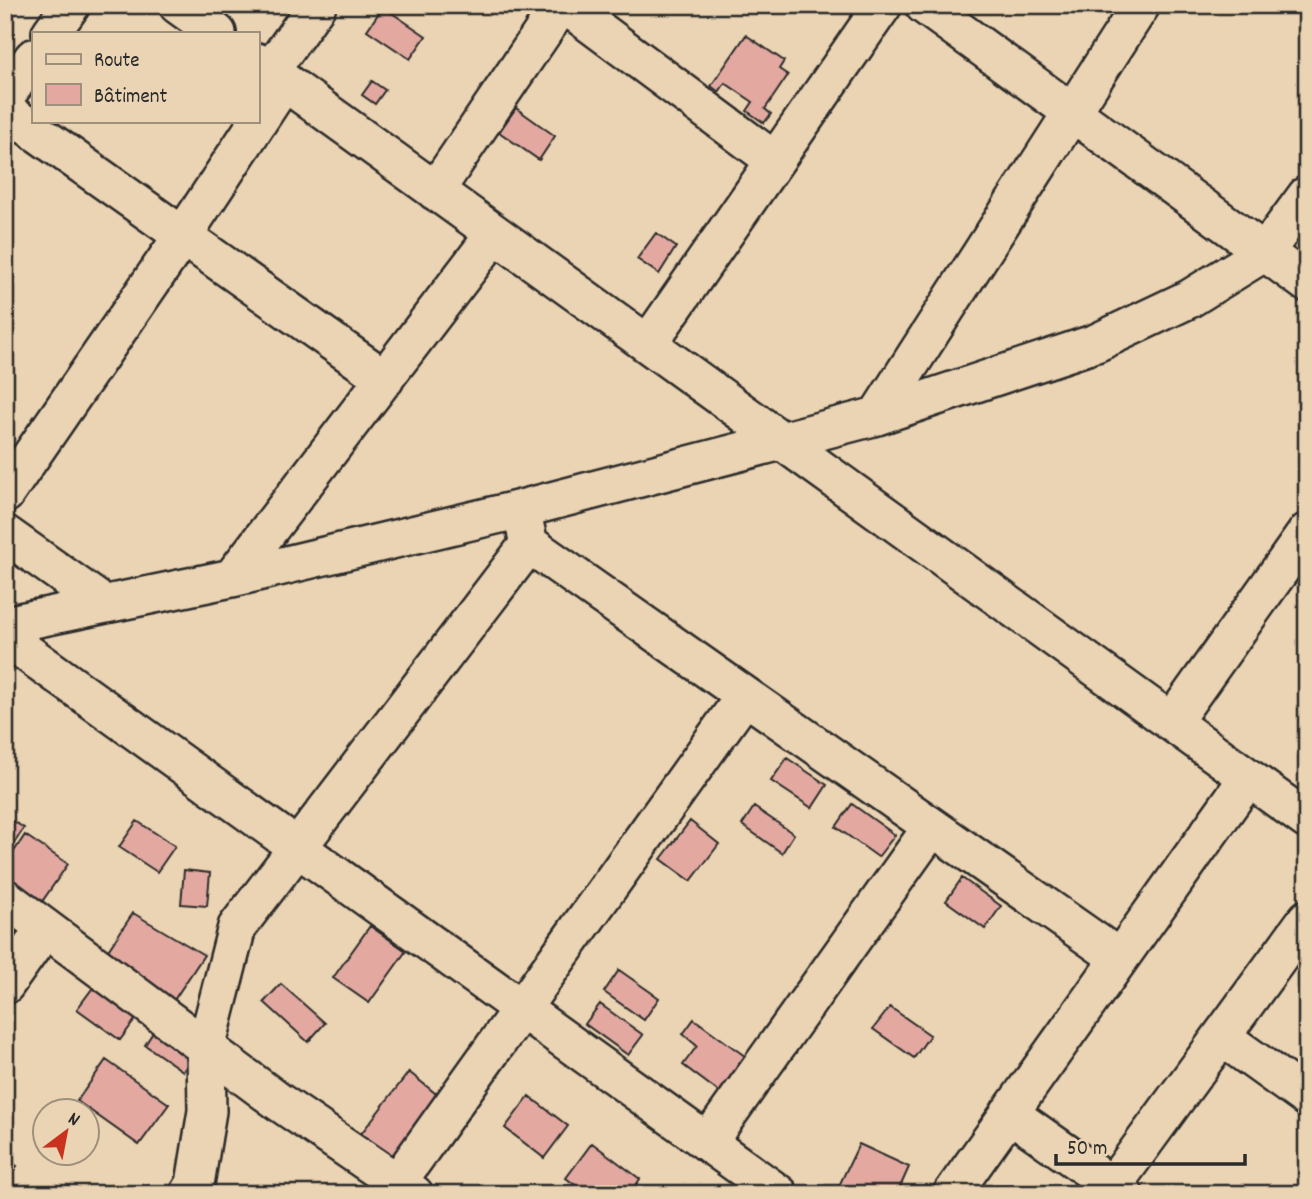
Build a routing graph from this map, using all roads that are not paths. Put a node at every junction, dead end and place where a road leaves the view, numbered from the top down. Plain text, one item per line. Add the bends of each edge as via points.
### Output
1 (71, 5) edge
2 (178, 5) edge
3 (317, 5) edge
4 (563, 5) edge
5 (883, 5) edge
6 (924, 5) edge
7 (1141, 5) edge
8 (52, 32) edge
9 (216, 32) edge
10 (32, 59) edge
11 (270, 72) edge
12 (259, 93) edge
13 (5, 97) edge
14 (5, 110) edge
15 (1072, 111) junction
16 (244, 122) edge
17 (775, 161) junction
18 (435, 191) junction
19 (1307, 195) edge
20 (494, 235) junction
21 (183, 237) junction
22 (1265, 252) junction
23 (1307, 283) edge
24 (648, 344) junction
25 (385, 379) junction
26 (877, 416) junction
27 (784, 442) junction
28 (5, 494) edge
29 (521, 509) junction
30 (1307, 532) edge
31 (5, 534) edge
32 (529, 544) junction
33 (232, 578) junction
34 (102, 603) junction
35 (5, 625) edge
36 (5, 637) edge
37 (745, 696) junction
38 (1172, 722) junction
39 (1248, 778) junction
40 (1307, 820) edge
41 (932, 827) junction
42 (295, 847) junction
43 (5, 898) edge
44 (1307, 919) edge
45 (44, 930) junction
46 (1119, 958) junction
47 (5, 985) edge
48 (522, 1009) junction
49 (1222, 1037) junction
50 (206, 1048) junction
51 (1307, 1097) edge
52 (1009, 1113) junction
53 (708, 1142) junction
54 (1119, 1189) edge
55 (198, 1190) edge
56 (400, 1190) edge
57 (779, 1194) edge
58 (952, 1194) edge

1 - 8 street
2 - 9 street
3 - 11 street
4 - 17 street
4 - 18 street
5 - 17 street
6 - 15 street
7 - 15 street
10 - 13 street
11 - 12 street
11 - 18 street
14 - 21 street
15 - 22 street
15 - 26 street
16 - 21 street
17 - 24 street
18 - 20 street
19 - 22 street
20 - 24 street
20 - 25 street
21 - 25 street
21 - 28 street
22 - 23 street
22 - 26 street via 1189,299 1097,343
24 - 27 street
25 - 33 street
26 - 27 street
27 - 29 street
27 - 38 street
29 - 32 street
29 - 33 street
30 - 38 street
31 - 34 street
32 - 37 street
32 - 42 street
33 - 34 street
34 - 35 street
36 - 42 street
37 - 41 street
37 - 48 street
38 - 39 street
39 - 40 street
39 - 46 street
41 - 46 street
41 - 53 street
42 - 48 street
42 - 50 street via 237,927
43 - 45 street
44 - 49 street
45 - 47 street
45 - 50 street
46 - 52 street
48 - 53 street
48 - 56 street
49 - 51 street
49 - 54 street
50 - 55 street via 207,1111
50 - 56 street
52 - 54 street
52 - 58 street
53 - 57 street

